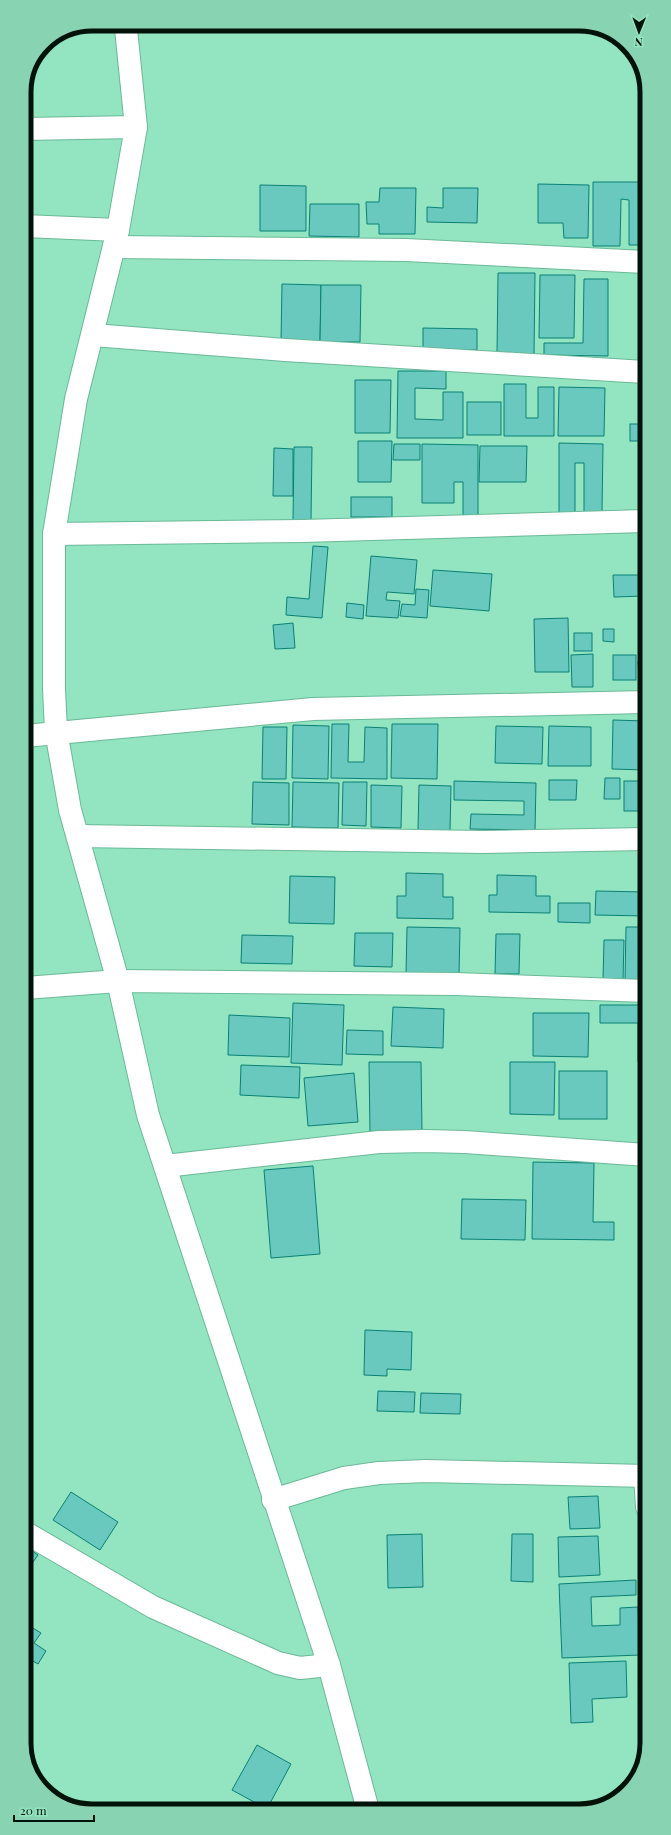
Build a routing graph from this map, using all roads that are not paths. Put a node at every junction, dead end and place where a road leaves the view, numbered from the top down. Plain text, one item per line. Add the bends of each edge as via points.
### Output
1 (126, 31) edge
2 (136, 126) junction
3 (31, 129) edge
4 (31, 227) edge
5 (116, 239) junction
6 (640, 262) edge
7 (93, 335) junction
8 (640, 372) edge
9 (640, 521) edge
10 (54, 534) junction
11 (640, 702) edge
12 (56, 732) junction
13 (31, 735) edge
14 (78, 836) junction
15 (640, 839) edge
16 (118, 981) junction
17 (31, 988) edge
18 (640, 991) edge
19 (640, 1156) edge
20 (165, 1166) junction
21 (640, 1476) edge
22 (273, 1500) junction
23 (31, 1536) edge
24 (328, 1665) junction
25 (366, 1804) edge

1 - 2 street
2 - 3 street
2 - 5 street
4 - 5 street
5 - 6 street
5 - 7 street
7 - 8 street via 285,350
7 - 10 street via 76,399
9 - 10 street via 303,531
10 - 12 street
11 - 12 street via 313,709
12 - 13 street
12 - 14 street via 70,810
14 - 15 street via 483,842
14 - 16 street
16 - 17 street
16 - 18 street via 456,984
16 - 20 street via 148,1115
19 - 20 street via 425,1140 379,1142
20 - 22 street
21 - 22 street via 426,1471 379,1473 344,1478
22 - 24 street
23 - 24 street via 153,1607 278,1663 300,1668
24 - 25 street

